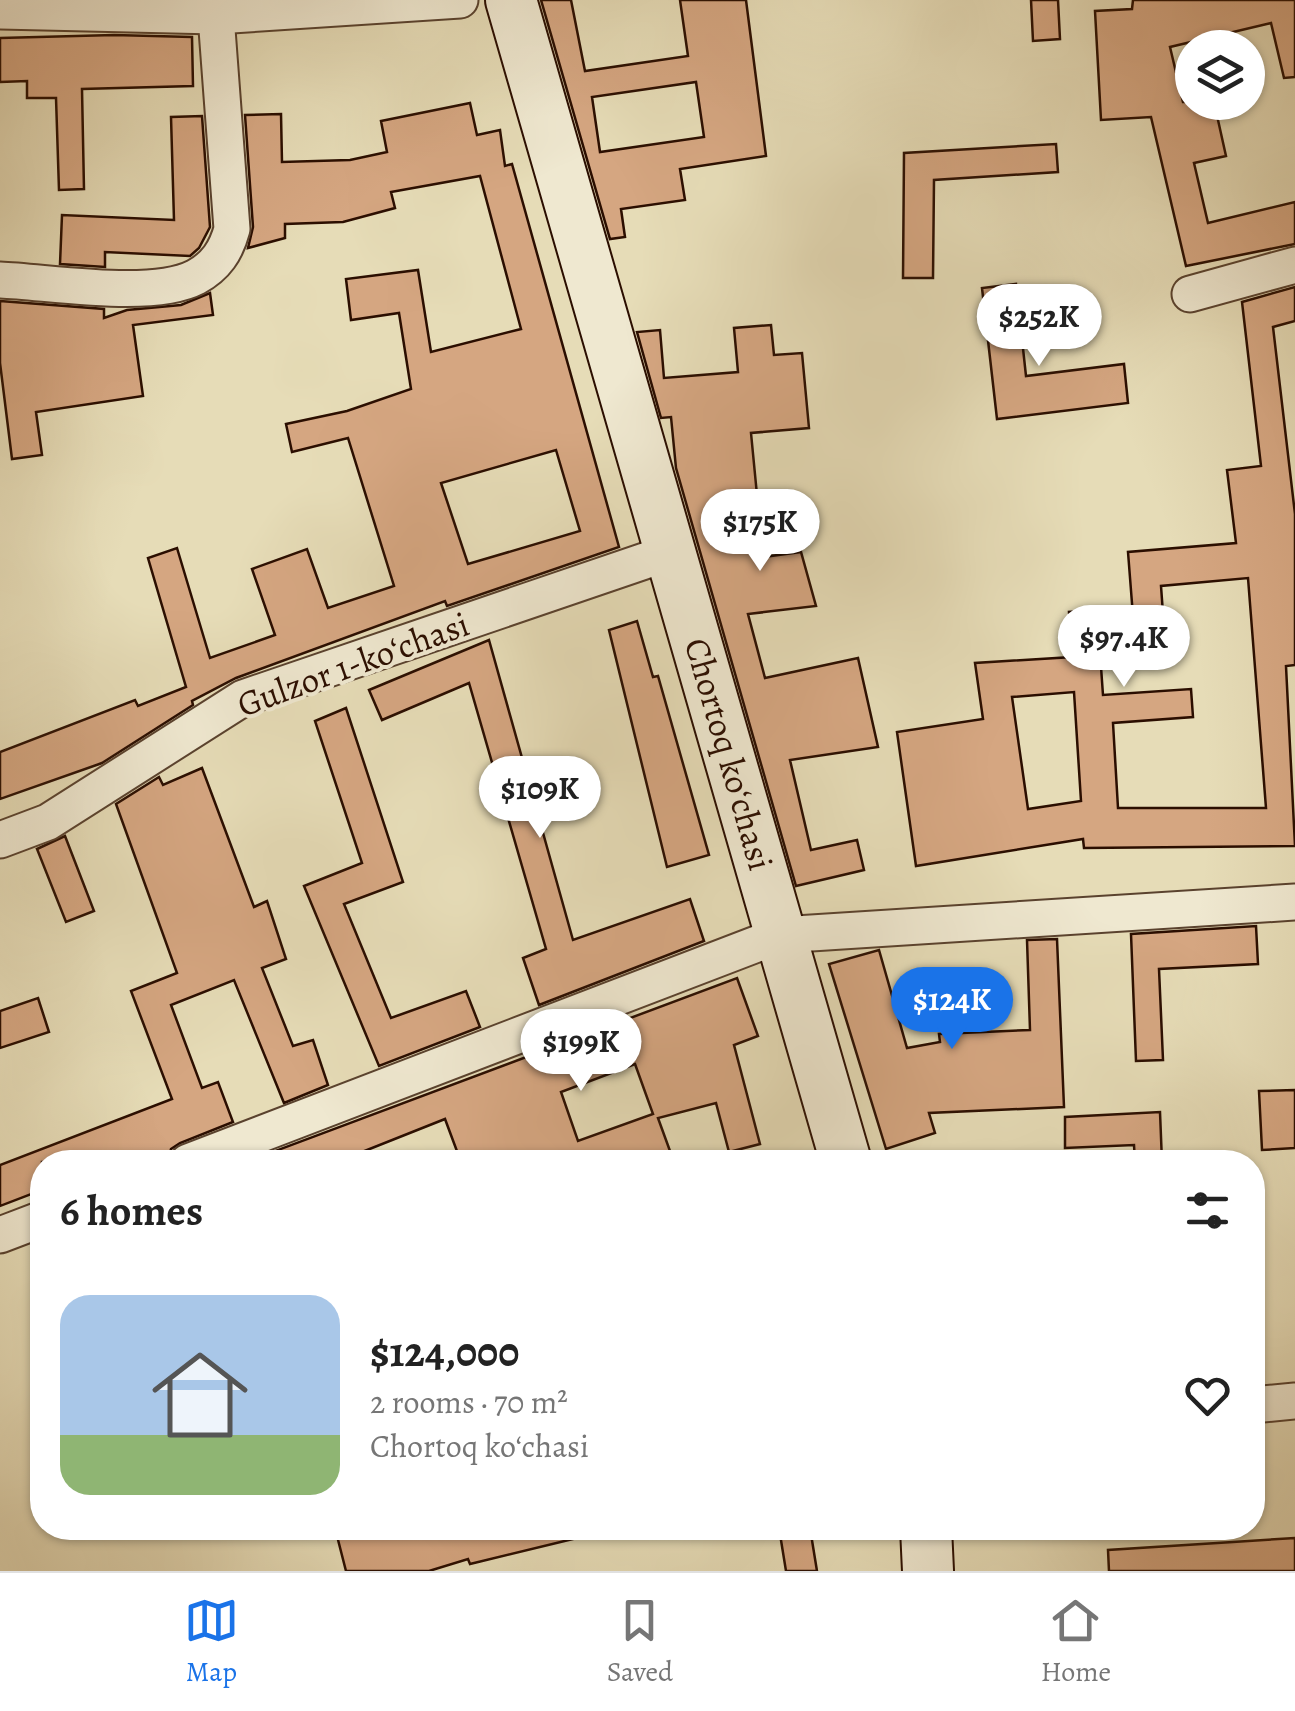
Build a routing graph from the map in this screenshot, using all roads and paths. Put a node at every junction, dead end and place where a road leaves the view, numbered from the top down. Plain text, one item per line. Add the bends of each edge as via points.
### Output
1 (460, 0) edge
2 (510, 0) edge
3 (0, 11) edge
4 (216, 16) junction
5 (1295, 265) edge
6 (0, 280) edge
7 (1190, 294) dead end
8 (671, 552) junction
9 (0, 840) edge
10 (1295, 902) edge
11 (780, 935) junction
12 (219, 1150) edge
13 (843, 1150) edge
14 (30, 1223) edge
15 (0, 1235) edge
16 (1295, 1402) edge
17 (1265, 1404) edge
18 (927, 1540) edge
19 (928, 1571) edge

1 - 4 street
2 - 8 main road, Chortoq koʻchasi
3 - 4 street
4 - 6 street via 232,229 214,264 192,279 147,287
5 - 7 street
8 - 9 street, Gulzor 1-koʻchasi via 243,698 48,822
8 - 11 main road, Chortoq koʻchasi
10 - 11 street
11 - 12 street
11 - 13 main road, Chortoq koʻchasi
14 - 15 street
16 - 17 street
18 - 19 main road

